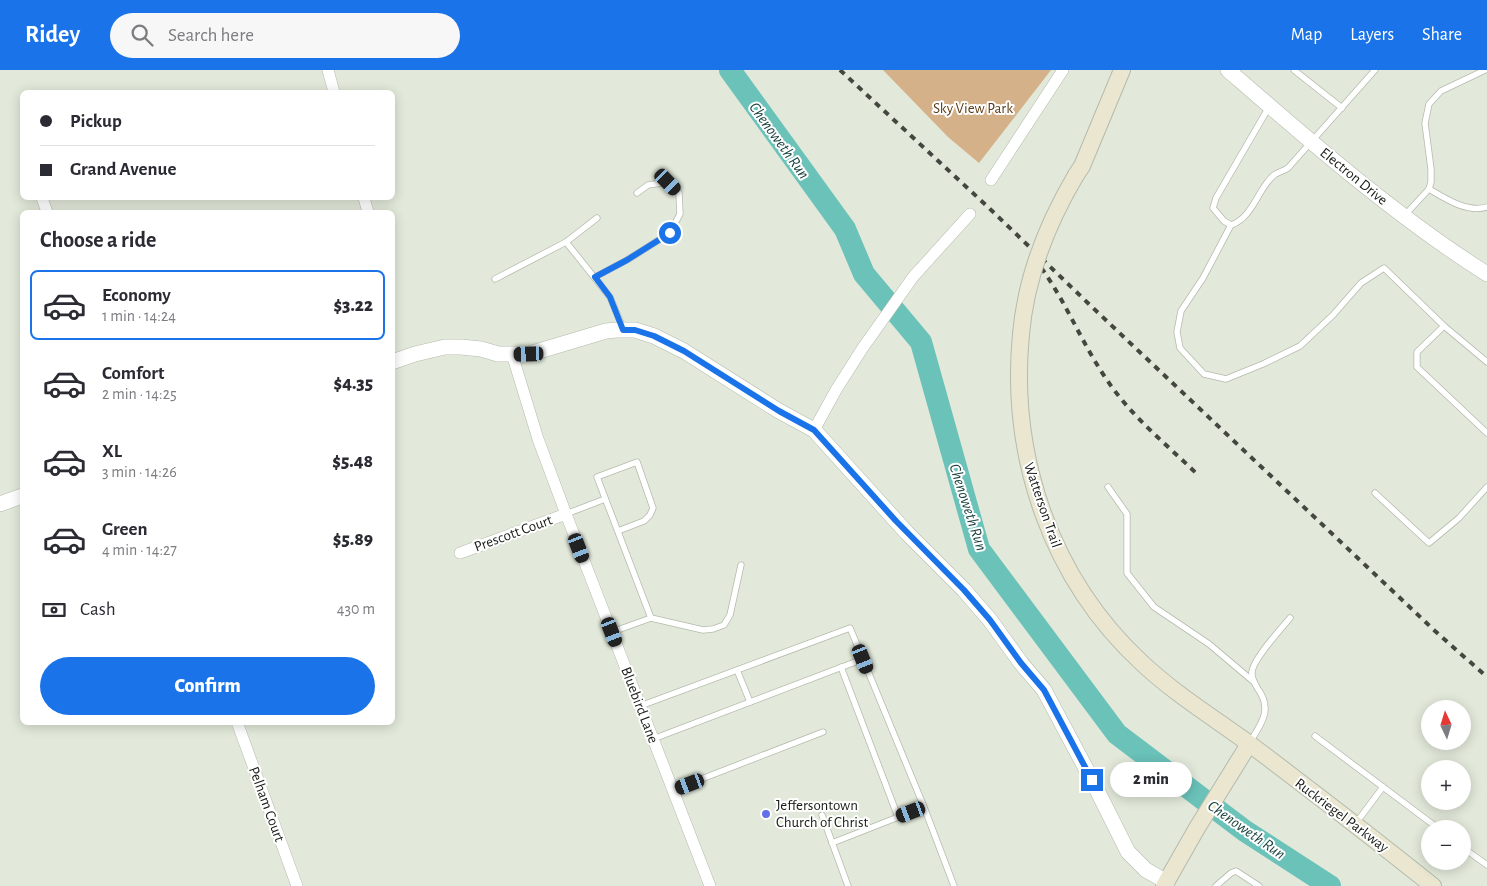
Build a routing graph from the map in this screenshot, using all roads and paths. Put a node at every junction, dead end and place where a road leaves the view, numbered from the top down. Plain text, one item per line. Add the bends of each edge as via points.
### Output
1 (328, 70) edge
2 (1063, 70) edge
3 (1122, 70) edge
4 (1228, 70) edge
5 (1294, 70) edge
6 (1375, 70) edge
7 (1484, 70) edge
8 (333, 90) edge
9 (1270, 106) junction
10 (1342, 108) junction
11 (1312, 142) junction
12 (991, 180) dead end
13 (1429, 189) junction
14 (637, 192) dead end
15 (1487, 207) edge
16 (970, 214) dead end
17 (1403, 216) junction
18 (597, 218) dead end
19 (1231, 225) junction
20 (566, 242) junction
21 (1487, 274) edge
22 (595, 277) junction
23 (495, 278) dead end
24 (1444, 326) junction
25 (623, 330) junction
26 (512, 354) junction
27 (395, 361) edge
28 (1487, 362) edge
29 (814, 430) junction
30 (1487, 433) edge
31 (1108, 487) dead end
32 (1487, 487) edge
33 (1375, 493) dead end
34 (20, 497) edge
35 (605, 498) junction
36 (0, 504) edge
37 (566, 514) junction
38 (618, 531) junction
39 (460, 553) dead end
40 (740, 565) dead end
41 (651, 618) junction
42 (1290, 618) dead end
43 (612, 632) junction
44 (863, 659) junction
45 (841, 667) junction
46 (737, 670) junction
47 (1254, 682) junction
48 (750, 702) junction
49 (640, 706) junction
50 (238, 725) edge
51 (823, 732) dead end
52 (1315, 736) dead end
53 (653, 740) junction
54 (1249, 744) junction
55 (1383, 787) junction
56 (673, 790) junction
57 (924, 807) junction
58 (822, 815) dead end
59 (898, 817) junction
60 (1427, 820) edge
61 (1354, 825) junction
62 (832, 843) junction
63 (1471, 853) edge
64 (1487, 865) edge
65 (1166, 884) edge
66 (297, 886) edge
67 (710, 886) edge
68 (848, 886) edge
69 (954, 886) edge
70 (1216, 886) edge
71 (1259, 886) edge
72 (1434, 886) edge

1 - 8 street
2 - 12 street
3 - 54 main road, Watterson Trail, bridge via 1082,166 1053,218 1028,290 1021,334 1018,392 1026,459 1046,524 1060,555 1096,613 1164,683
4 - 9 street, Electron Drive
5 - 10 lane
6 - 10 lane
7 - 13 lane via 1441,91 1429,104 1425,123 1431,169
9 - 11 street, Electron Drive
9 - 19 lane via 1216,198 1213,208
10 - 11 lane
11 - 17 street, Electron Drive
11 - 19 lane via 1288,168 1274,176 1245,216
13 - 15 lane via 1476,210
13 - 17 lane
14 - 22 lane via 648,185 668,182 679,193 680,214 670,233
16 - 29 street via 902,292 841,382
17 - 21 street, Electron Drive
18 - 20 lane
19 - 24 lane via 1181,311 1177,332 1180,348 1204,374 1226,379 1300,346 1361,282 1384,268
20 - 22 lane
20 - 23 lane
22 - 25 lane via 610,297
24 - 28 lane
24 - 30 lane via 1417,352 1418,367
25 - 26 street via 606,331 529,354
25 - 29 street via 654,336 684,351
26 - 27 street via 461,346 428,350
26 - 37 street, Bluebird Lane via 538,439
29 - 65 street via 990,620 1044,690 1128,852
31 - 47 lane via 1127,514 1127,573 1154,607 1209,644
32 - 33 lane via 1459,518 1429,543
34 - 36 street
35 - 37 lane
35 - 38 lane
35 - 38 lane via 597,477 637,462 653,508 644,521
37 - 39 street, Prescott Court
37 - 43 street, Bluebird Lane
38 - 41 lane
40 - 41 lane via 730,615 724,625 703,630
41 - 43 lane
42 - 47 lane via 1256,661 1251,672
43 - 49 street, Bluebird Lane
44 - 45 lane
44 - 46 lane via 850,628
44 - 57 lane
45 - 48 lane
45 - 59 lane
46 - 48 lane
46 - 49 lane
47 - 54 lane via 1266,705 1264,718
48 - 53 lane
49 - 53 street, Bluebird Lane
50 - 66 street, Pelham Court
51 - 56 lane
52 - 55 lane
53 - 56 street, Bluebird Lane
54 - 61 main road, Ruckriegel Parkway
54 - 65 main road
55 - 60 lane
55 - 61 lane
56 - 67 street, Bluebird Lane
57 - 59 lane
57 - 69 lane
58 - 62 lane
59 - 62 lane
61 - 72 main road, Ruckriegel Parkway
62 - 68 lane
63 - 64 lane
70 - 71 lane via 1236,871

